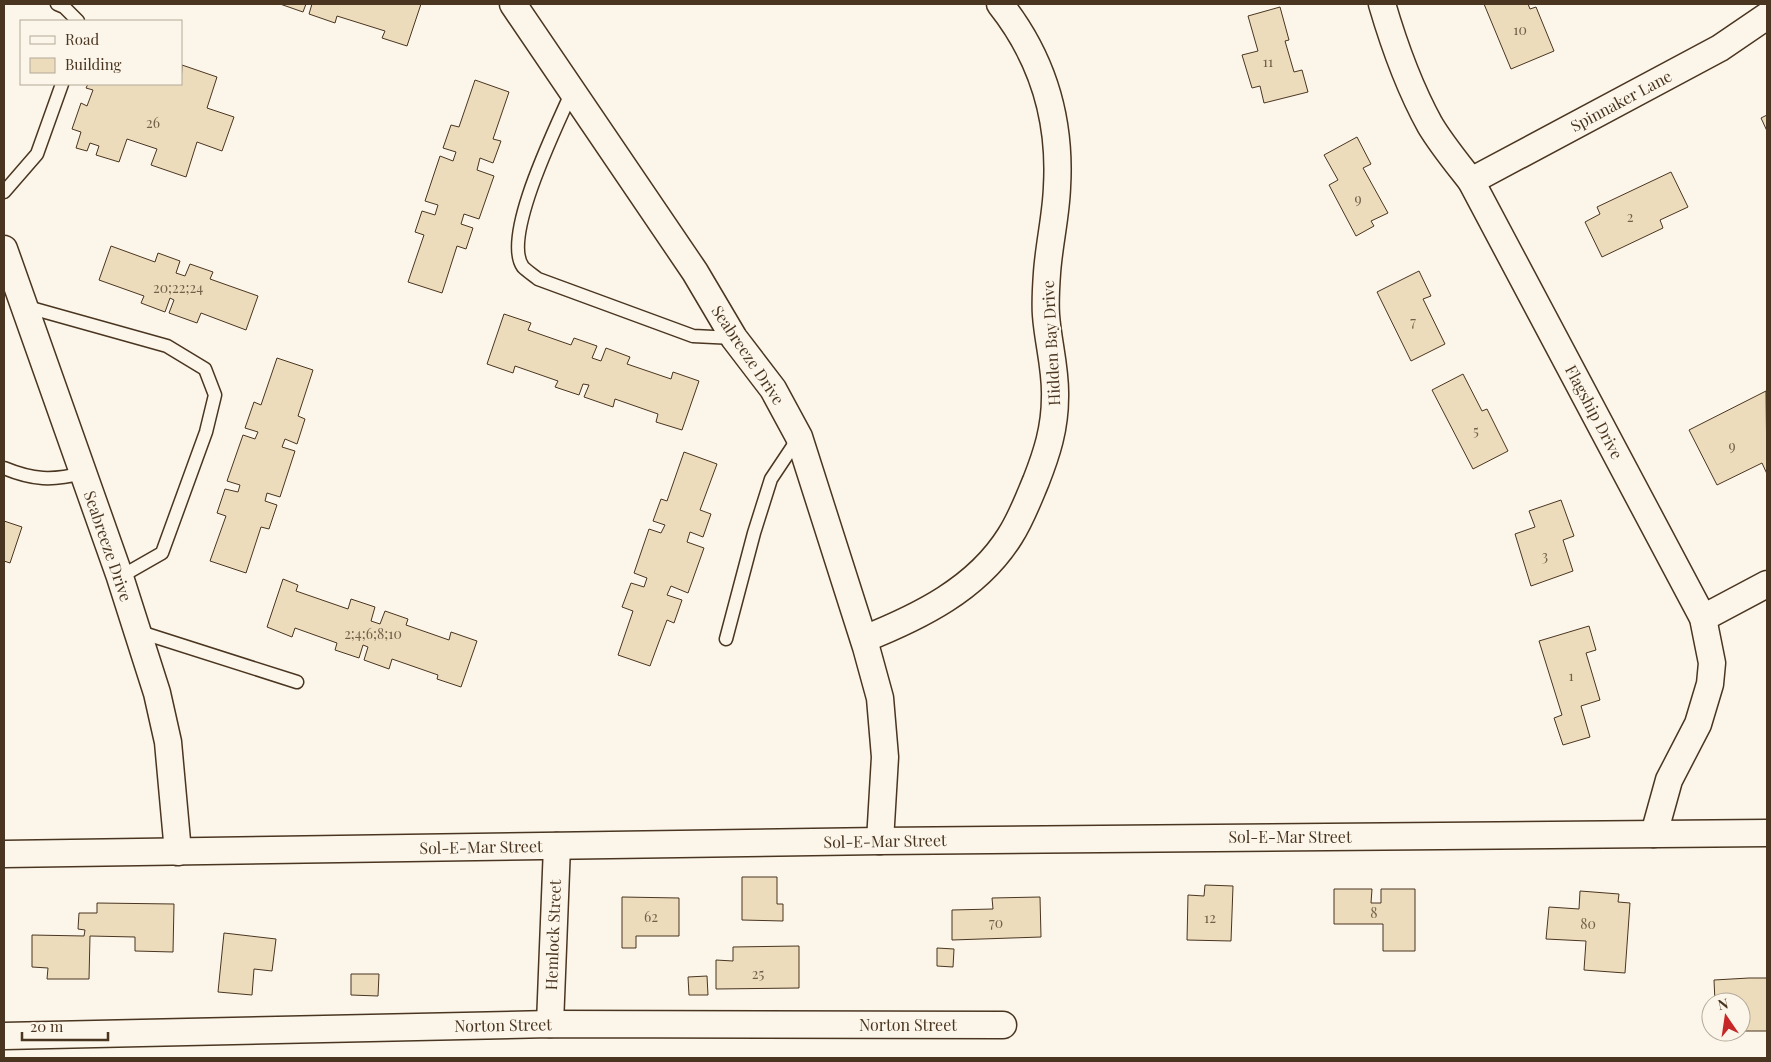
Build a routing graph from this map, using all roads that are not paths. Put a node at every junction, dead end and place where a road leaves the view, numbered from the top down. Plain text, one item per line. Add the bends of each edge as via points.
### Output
1 (58, 4) edge
2 (513, 4) edge
3 (1000, 4) edge
4 (1382, 4) edge
5 (1767, 16) edge
6 (77, 20) edge
7 (62, 85) edge
8 (572, 91) junction
9 (1471, 181) junction
10 (4, 192) edge
11 (6, 264) edge
12 (24, 306) junction
13 (734, 338) junction
14 (798, 437) junction
15 (4, 468) edge
16 (83, 473) junction
17 (120, 578) junction
18 (1767, 584) edge
19 (1703, 618) junction
20 (137, 631) junction
21 (726, 639) dead end
22 (864, 639) junction
23 (297, 682) dead end
24 (1767, 833) edge
25 (1654, 834) junction
26 (880, 841) junction
27 (557, 846) junction
28 (178, 852) junction
29 (4, 854) edge
30 (550, 1024) junction
31 (1003, 1025) dead end
32 (4, 1036) edge

1 - 6 lane
2 - 8 street, Seabreeze Drive
3 - 22 street, Hidden Bay Drive via 1022,33 1037,62 1049,95 1056,135 1057,187 1046,294 1055,378 1053,430 1020,519 995,556 961,587 930,609
4 - 9 street, Flagship Drive via 1420,106
5 - 9 street, Spinnaker Lane via 1720,48
7 - 10 lane via 37,154
8 - 13 street, Seabreeze Drive via 695,272
8 - 13 lane via 522,212 518,244 522,266 538,280 693,336
9 - 19 street, Flagship Drive
11 - 12 street, Seabreeze Drive
12 - 16 street, Seabreeze Drive
12 - 17 lane via 166,346 205,369 215,396 206,432 162,554
13 - 14 street, Seabreeze Drive via 774,389
14 - 21 lane via 771,479
14 - 22 street, Seabreeze Drive
15 - 16 lane via 28,478 67,477
16 - 17 street, Seabreeze Drive
17 - 20 street, Seabreeze Drive
18 - 19 street
19 - 25 street, Flagship Drive via 1710,648 1710,684 1698,724 1669,780
20 - 23 lane
20 - 28 street, Seabreeze Drive via 157,693 168,742
22 - 26 street, Seabreeze Drive via 880,698 884,727
24 - 25 street, Sol-E-Mar Street
25 - 26 street, Sol-E-Mar Street
26 - 27 street, Sol-E-Mar Street
27 - 28 street, Sol-E-Mar Street
27 - 30 street, Hemlock Street
28 - 29 street, Sol-E-Mar Street
30 - 31 street, Norton Street
30 - 32 street, Norton Street

